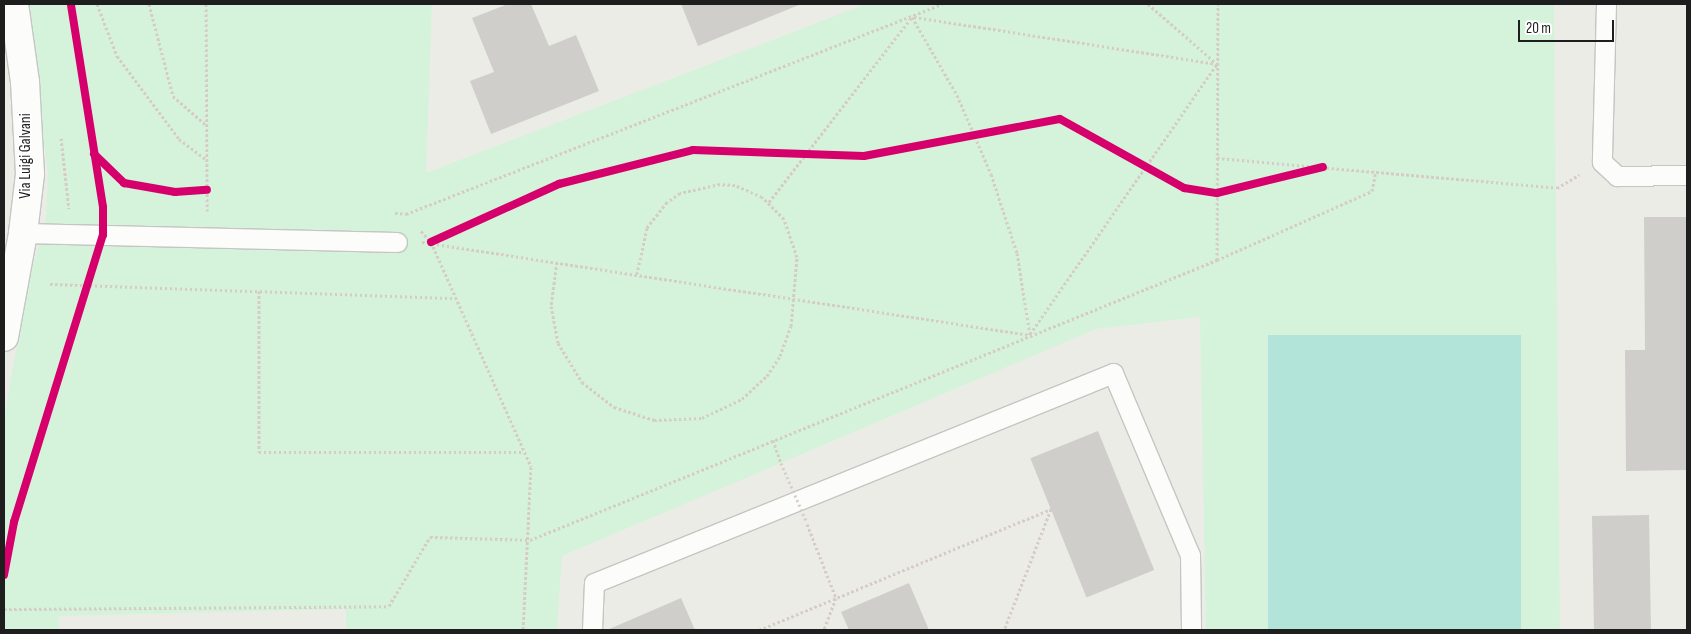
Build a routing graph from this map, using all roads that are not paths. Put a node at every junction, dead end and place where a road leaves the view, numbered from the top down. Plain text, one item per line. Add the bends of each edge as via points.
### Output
1 (14, 4) edge
2 (1606, 4) edge
3 (1687, 175) edge
4 (23, 233) junction
5 (397, 242) dead end
6 (4, 337) edge
7 (592, 630) edge
8 (1191, 630) edge

1 - 4 street, Via Luigi Galvani via 29,128 30,174
2 - 3 lane via 1602,162 1616,176
4 - 5 lane
4 - 6 street, Via Luigi Galvani
7 - 8 lane via 594,583 1113,373 1190,555

